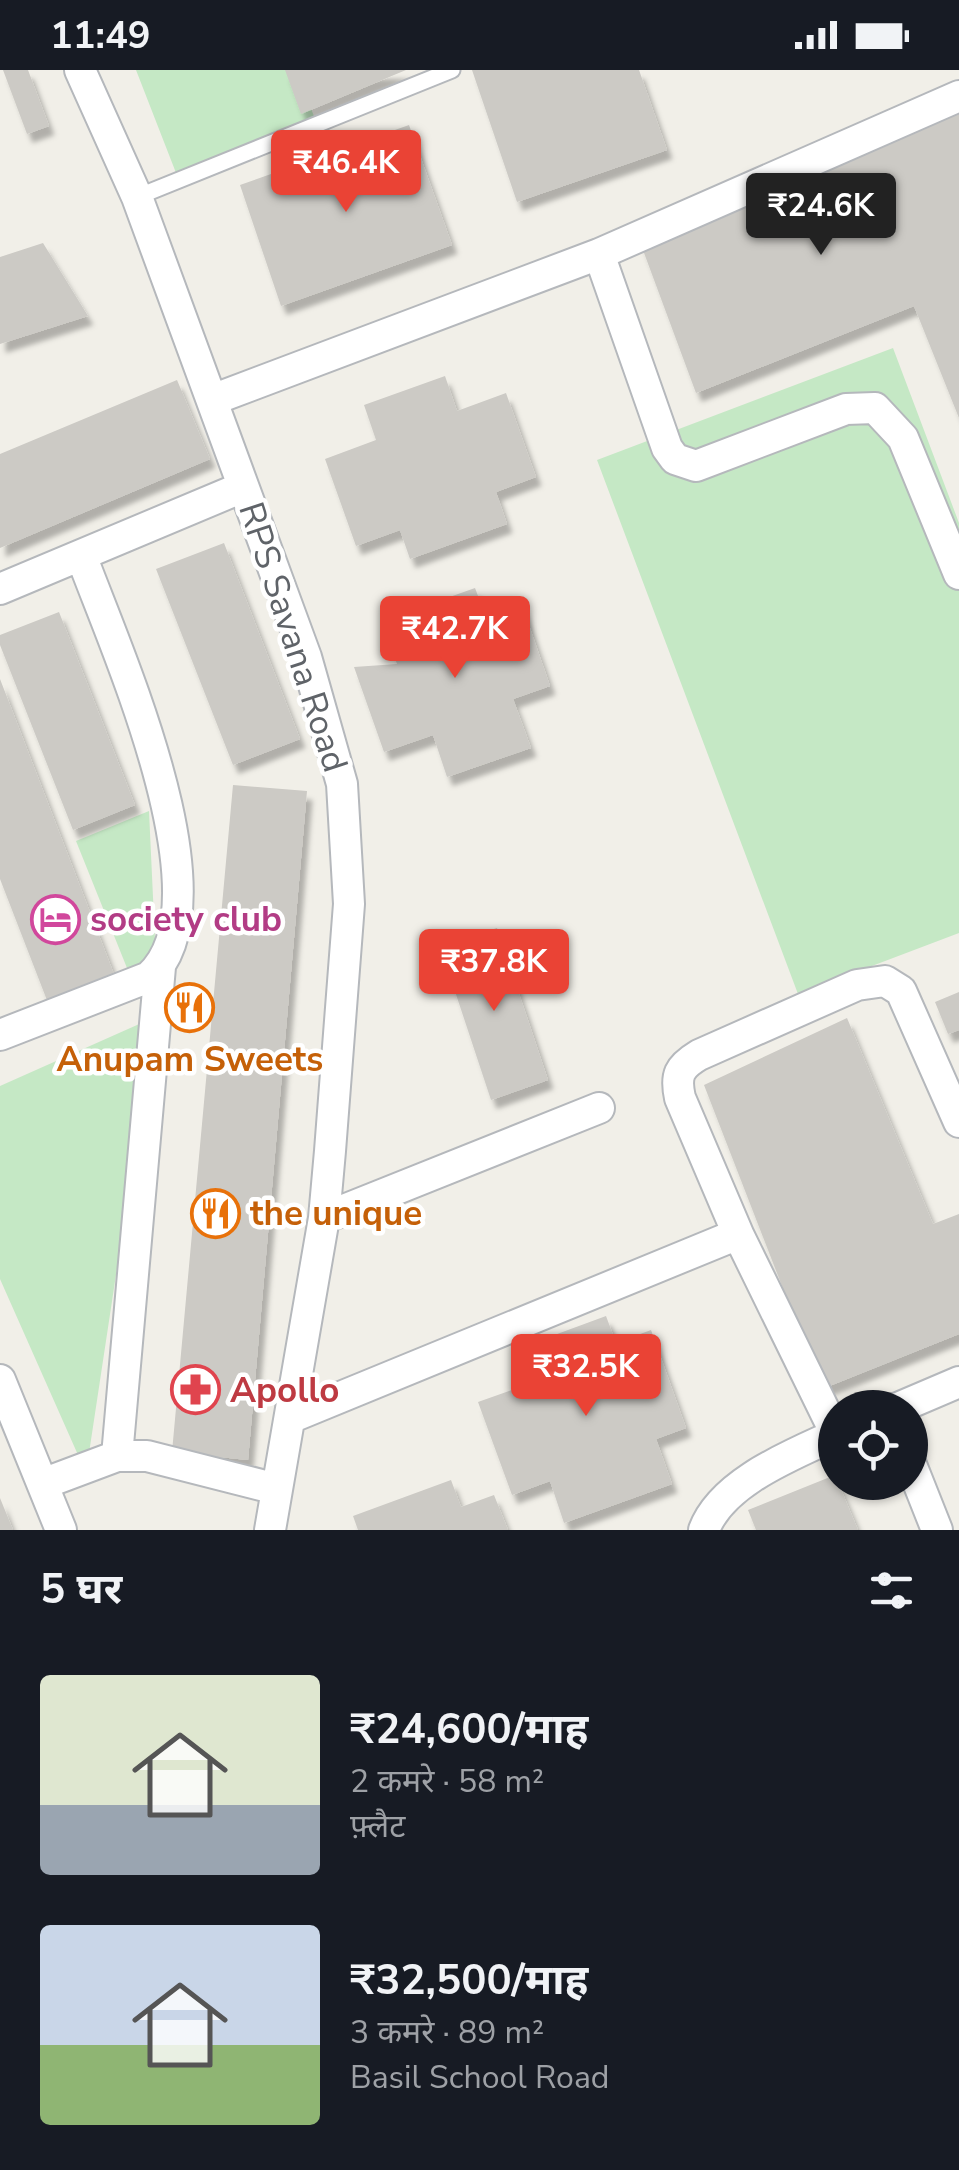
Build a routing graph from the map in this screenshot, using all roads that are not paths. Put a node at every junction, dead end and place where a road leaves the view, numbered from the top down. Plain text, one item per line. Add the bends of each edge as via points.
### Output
1 (80, 70) edge
2 (452, 70) edge
3 (959, 96) edge
4 (138, 196) junction
5 (598, 254) junction
6 (212, 400) junction
7 (243, 487) junction
8 (81, 555) junction
9 (959, 574) edge
10 (0, 590) edge
11 (160, 966) junction
12 (0, 1035) edge
13 (600, 1108) dead end
14 (959, 1122) edge
15 (324, 1218) junction
16 (738, 1234) junction
17 (0, 1380) edge
18 (959, 1382) edge
19 (928, 1395) edge
20 (818, 1398) edge
21 (292, 1418) junction
22 (818, 1442) edge
23 (117, 1456) junction
24 (44, 1484) junction
25 (277, 1489) junction
26 (925, 1500) edge
27 (60, 1530) edge
28 (270, 1530) edge
29 (704, 1530) edge
30 (937, 1530) edge

1 - 4 street, RPS Savana Road
2 - 4 lane
3 - 5 street
4 - 6 street, RPS Savana Road
5 - 6 street
5 - 9 street via 674,458 696,466 846,409 875,408 903,438
6 - 7 street, RPS Savana Road
7 - 8 street
7 - 15 street, RPS Savana Road via 306,657 342,784 349,904
8 - 10 street
8 - 11 street via 167,799 178,892 173,940
11 - 12 street via 129,987
11 - 23 street
13 - 15 street
14 - 16 street via 900,992 885,981 857,985 699,1055 682,1066 676,1080
15 - 21 street, RPS Savana Road
16 - 20 street
16 - 21 street
17 - 24 street
18 - 19 street
21 - 25 street, RPS Savana Road
22 - 29 street via 750,1479 708,1518
23 - 24 street
23 - 25 street via 146,1456
24 - 27 street
25 - 28 street, RPS Savana Road
26 - 30 street

